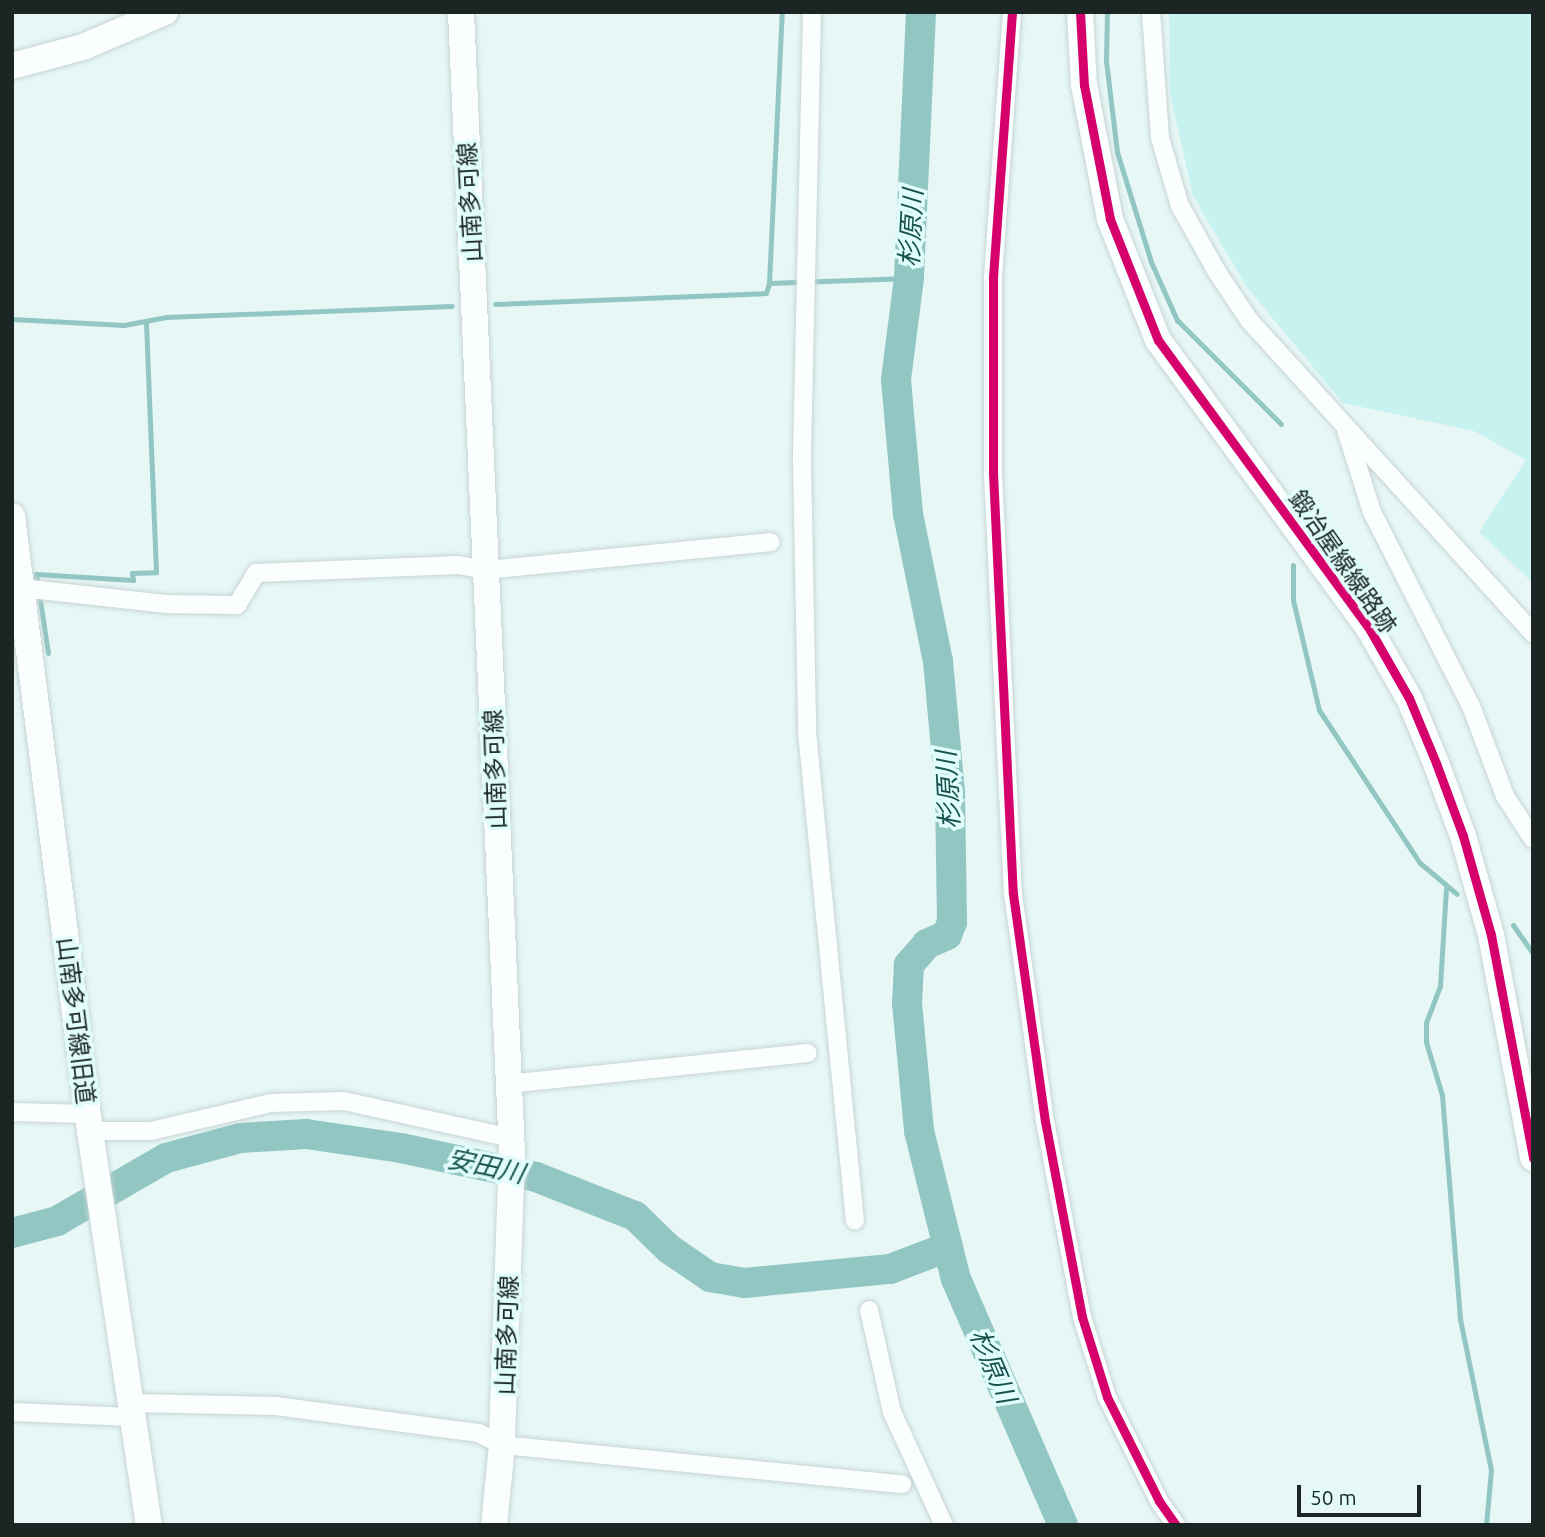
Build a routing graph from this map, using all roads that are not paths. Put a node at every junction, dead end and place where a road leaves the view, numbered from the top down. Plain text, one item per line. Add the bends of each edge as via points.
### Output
1 (165, 12) edge
2 (461, 12) edge
3 (812, 12) edge
4 (1012, 12) edge
5 (1080, 12) edge
6 (1151, 12) edge
7 (12, 65) edge
8 (1344, 424) junction
9 (12, 516) edge
10 (771, 542) dead end
11 (486, 570) junction
12 (17, 587) edge
13 (1533, 633) edge
14 (1533, 839) edge
15 (807, 1053) dead end
16 (508, 1079) junction
17 (12, 1112) edge
18 (90, 1122) junction
19 (512, 1145) junction
20 (1533, 1158) edge
21 (855, 1221) dead end
22 (869, 1310) dead end
23 (132, 1410) junction
24 (12, 1412) edge
25 (502, 1445) junction
26 (902, 1484) dead end
27 (149, 1525) edge
28 (494, 1525) edge
29 (944, 1525) edge
30 (1176, 1525) edge

1 - 7 street via 83,47
2 - 11 street, 山南多可線
3 - 21 street via 802,461 807,732
4 - 30 street via 993,278 993,473 1013,894 1045,1121 1083,1317 1107,1397 1159,1501
5 - 20 street, 鍛冶屋線線路跡 via 1084,85 1110,219 1158,340 1370,630 1409,698 1436,763 1463,836 1490,935
6 - 8 street via 1160,138 1180,206 1249,320
8 - 13 street
8 - 14 street via 1372,512 1471,706 1505,796
9 - 12 street, 山南多可線旧道
10 - 11 street
11 - 12 street via 458,565 257,573 237,605 165,604
11 - 16 street, 山南多可線
12 - 18 street, 山南多可線旧道
15 - 16 street via 517,1083
16 - 19 street, 山南多可線
17 - 18 street
18 - 19 street via 151,1130 270,1103 344,1101
18 - 23 street, 山南多可線旧道
19 - 25 street, 山南多可線
22 - 29 street via 892,1412
23 - 24 street
23 - 25 street via 276,1406 479,1433
23 - 27 street, 山南多可線旧道
25 - 26 street
25 - 28 street, 山南多可線

